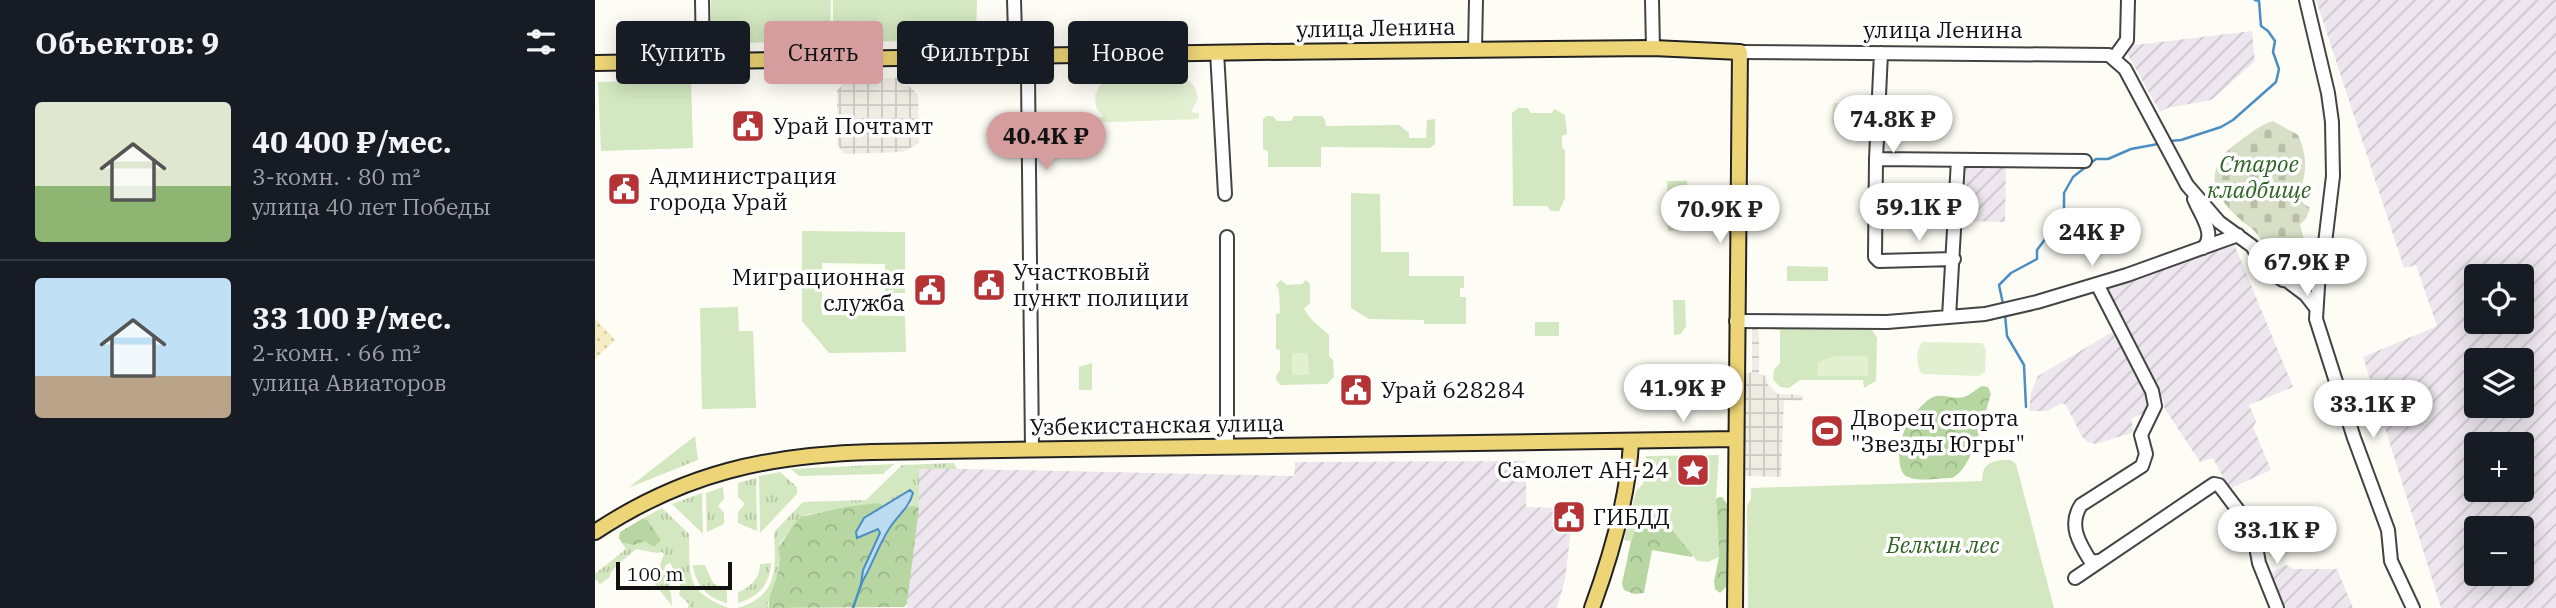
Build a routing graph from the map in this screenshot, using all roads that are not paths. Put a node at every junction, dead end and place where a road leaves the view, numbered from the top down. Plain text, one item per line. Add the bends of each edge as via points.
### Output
1 (702, 0) edge
2 (1014, 0) edge
3 (1476, 0) edge
4 (1653, 0) edge
5 (2128, 0) edge
6 (2306, 0) edge
7 (702, 21) edge
8 (1014, 21) edge
9 (1653, 48) junction
10 (1475, 50) junction
11 (1217, 52) junction
12 (1740, 52) junction
13 (1881, 53) junction
14 (1054, 55) edge
15 (897, 57) edge
16 (2114, 58) junction
17 (750, 60) edge
18 (595, 62) edge
19 (616, 62) edge
20 (1028, 84) edge
21 (1876, 159) junction
22 (1958, 160) junction
23 (2085, 161) dead end
24 (2187, 185) junction
25 (1225, 194) dead end
26 (2238, 235) junction
27 (1227, 237) dead end
28 (2202, 248) junction
29 (1954, 259) junction
30 (2319, 271) junction
31 (2290, 282) junction
32 (2097, 284) junction
33 (2316, 308) junction
34 (1949, 317) junction
35 (1736, 321) junction
36 (1735, 439) junction
37 (1631, 443) junction
38 (1227, 447) junction
39 (1032, 450) junction
40 (595, 532) edge
41 (2098, 561) junction
42 (2075, 578) dead end
43 (1593, 608) edge
44 (1735, 608) edge
45 (2277, 608) edge
46 (2413, 608) edge

1 - 7 street
2 - 8 street
3 - 10 street
4 - 9 street
5 - 16 street via 2127,40
6 - 30 street via 2328,93 2334,150 2326,243
9 - 10 main road, улица Ленина
9 - 12 main road, улица Ленина
10 - 11 main road, улица Ленина
11 - 14 main road, улица Ленина
11 - 25 street
12 - 13 street, улица Ленина
12 - 35 main road
13 - 16 street, улица Ленина via 2092,54
13 - 21 street
15 - 17 main road, улица Ленина
16 - 24 street via 2129,75
18 - 19 main road, улица Ленина
20 - 39 street
21 - 22 street
21 - 29 street via 1876,259
22 - 23 street
22 - 29 street
24 - 26 street
24 - 28 street via 2210,234
26 - 28 street
26 - 31 street via 2252,246 2266,269
27 - 38 street
28 - 32 street
29 - 34 street
30 - 31 street via 2305,282
30 - 33 street
31 - 33 street
32 - 34 street via 1998,311
32 - 41 street via 2152,391 2155,406 2141,435 2146,454 2142,466 2076,511 2077,539 2091,562
33 - 46 street via 2354,438 2388,530 2391,561
34 - 35 street via 1880,322
35 - 36 main road
36 - 37 main road, Узбекистанская улица
36 - 44 main road
37 - 38 main road, Узбекистанская улица
37 - 43 main road via 1615,530
38 - 39 main road, Узбекистанская улица
39 - 40 main road, Узбекистанская улица via 782,458 684,485
41 - 42 street
41 - 45 street via 2214,484 2223,489 2253,530 2259,563

